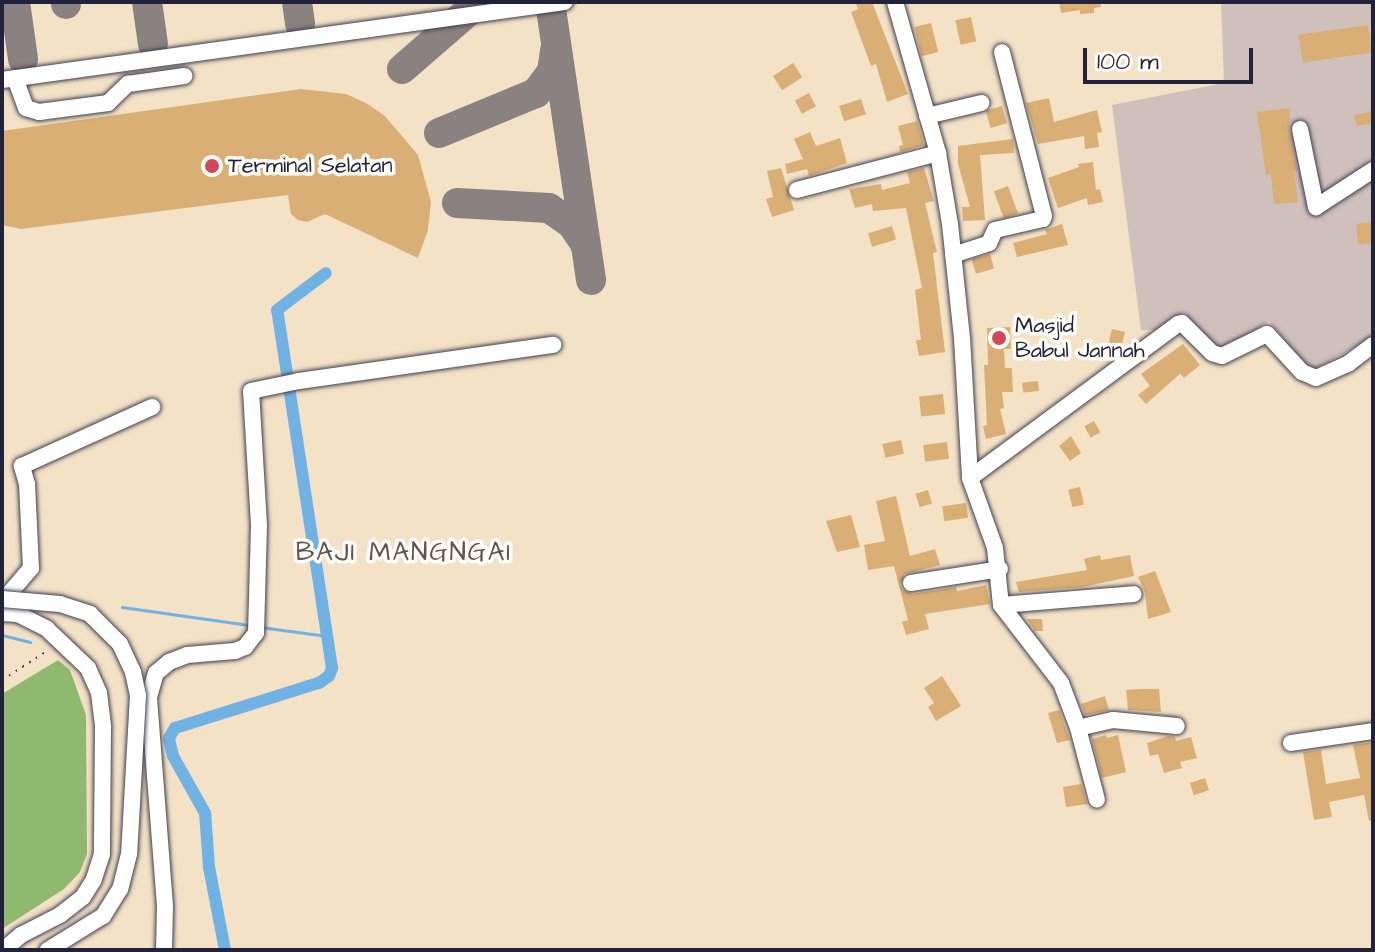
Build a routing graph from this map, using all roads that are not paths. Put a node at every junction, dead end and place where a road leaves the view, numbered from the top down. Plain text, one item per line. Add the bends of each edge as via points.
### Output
1 (565, 2) edge
2 (895, 2) edge
3 (1002, 52) dead end
4 (126, 63) junction
5 (184, 76) dead end
6 (9, 79) edge
7 (128, 84) junction
8 (981, 103) dead end
9 (927, 116) junction
10 (1300, 129) dead end
11 (938, 153) junction
12 (1373, 170) edge
13 (797, 190) dead end
14 (953, 255) junction
15 (553, 345) dead end
16 (1373, 345) edge
17 (152, 407) dead end
18 (970, 478) junction
19 (1000, 569) junction
20 (911, 583) dead end
21 (1134, 594) dead end
22 (2, 600) edge
23 (1001, 605) junction
24 (2, 613) edge
25 (1177, 726) dead end
26 (1078, 728) junction
27 (1373, 731) edge
28 (1291, 743) dead end
29 (1097, 800) dead end
30 (3, 950) edge
31 (48, 950) edge
32 (164, 950) edge

1 - 4 street
2 - 9 street
3 - 14 street via 1044,216 995,230 989,243
4 - 6 street
4 - 7 street
5 - 7 street
6 - 7 street via 31,112 108,103
8 - 9 street
9 - 11 street
10 - 12 street via 1316,207
11 - 13 street
11 - 14 street
14 - 18 street
15 - 32 street via 251,391 259,525 256,633 235,651 177,658 151,682
16 - 18 street via 1316,378 1302,372 1267,334 1222,356 1178,324
17 - 22 street via 22,466 31,568
18 - 19 street
19 - 20 street
19 - 23 street
21 - 23 street
22 - 31 street, bridge via 60,604 90,614 120,644 138,695 129,854 120,889 103,916
23 - 26 street via 1055,671
24 - 30 street via 18,614 62,642 88,668 99,693 102,854 83,897
25 - 26 street via 1113,720
26 - 29 street
27 - 28 street

